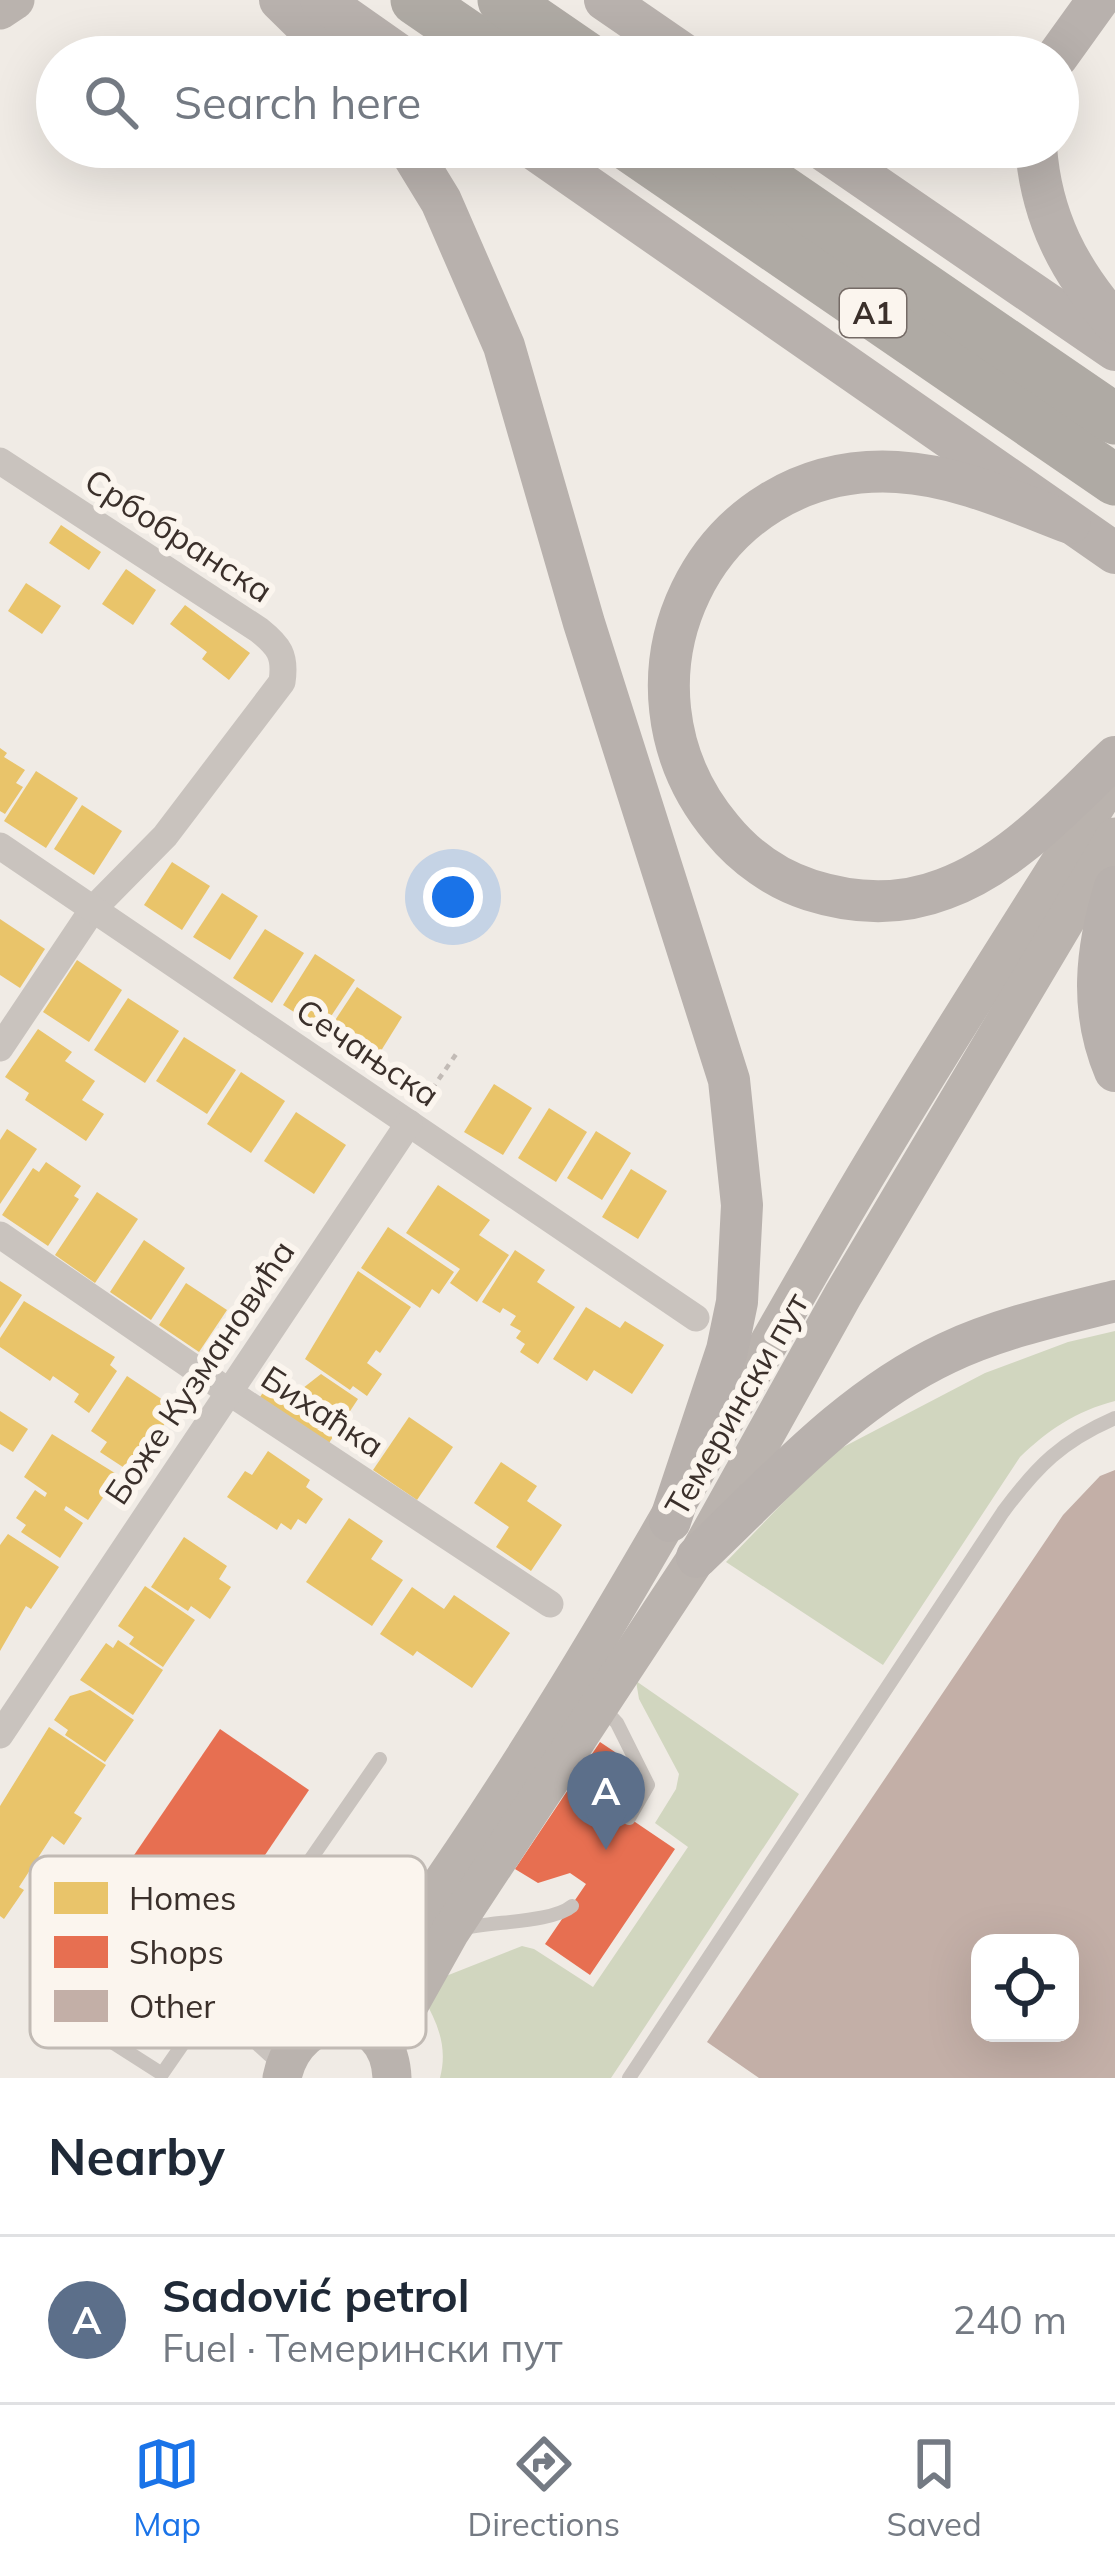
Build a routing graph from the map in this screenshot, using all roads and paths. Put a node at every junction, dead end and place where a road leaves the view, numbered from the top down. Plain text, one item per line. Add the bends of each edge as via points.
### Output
1 (15, 0) edge
2 (280, 0) edge
3 (321, 0) edge
4 (416, 0) edge
5 (503, 0) edge
6 (605, 0) edge
7 (1098, 0) edge
8 (0, 10) edge
9 (317, 36) edge
10 (372, 36) edge
11 (469, 36) edge
12 (555, 36) edge
13 (657, 36) edge
14 (1072, 36) edge
15 (421, 168) edge
16 (562, 168) edge
17 (661, 168) edge
18 (749, 168) edge
19 (850, 168) edge
20 (1039, 168) edge
21 (1115, 323) edge
22 (1115, 350) edge
23 (1115, 419) edge
24 (0, 461) edge
25 (1115, 480) edge
26 (1070, 523) junction
27 (1115, 553) edge
28 (1115, 758) edge
29 (1115, 775) edge
30 (1115, 837) edge
31 (0, 846) edge
32 (1115, 886) edge
33 (94, 909) junction
34 (0, 1048) edge
35 (459, 1049) dead end
36 (1115, 1071) edge
37 (409, 1123) junction
38 (0, 1235) edge
39 (1115, 1301) edge
40 (696, 1318) dead end
41 (229, 1392) junction
42 (1115, 1418) edge
43 (670, 1521) junction
44 (697, 1557) junction
45 (550, 1604) dead end
46 (601, 1706) junction
47 (0, 1735) edge
48 (380, 1759) dead end
49 (629, 1818) dead end
50 (313, 1856) edge
51 (426, 1904) edge
52 (572, 1906) dead end
53 (450, 1932) junction
54 (426, 1983) edge
55 (121, 2048) edge
56 (180, 2048) edge
57 (258, 2048) edge
58 (283, 2073) edge
59 (629, 2078) edge

1 - 8 main road
2 - 9 main road
3 - 10 main road
4 - 11 highway
5 - 12 highway
6 - 13 main road
7 - 14 main road
15 - 43 main road via 504,346 729,1080 742,1205 737,1302
16 - 26 main road
17 - 25 highway, A1
18 - 23 highway, A1
19 - 22 main road
20 - 21 main road via 1059,244
24 - 33 street, Србобранска via 259,630 286,660 283,682 165,836
26 - 27 main road
26 - 28 main road via 978,489 898,472 839,476 780,498 722,541 690,589 669,670 674,742 704,807 745,853 803,887 873,902 928,894 997,861
29 - 43 main road, Темерински пут via 844,1212
30 - 44 main road, Темерински пут
31 - 33 street, Сечањска
32 - 36 main road via 1097,993
33 - 34 street, Србобранска
33 - 37 street, Сечањска
35 - 37 path
37 - 40 street, Сечањска
37 - 41 street, Боже Кузмановића
38 - 41 street, Бихаћка
39 - 44 main road via 978,1340 910,1373 842,1420
41 - 45 street, Бихаћка
41 - 47 street, Боже Кузмановића
42 - 59 lane via 1036,1467
43 - 51 main road, Темерински пут
44 - 46 main road, Темерински пут
46 - 49 lane via 648,1785
46 - 53 main road, Темерински пут
48 - 50 lane
52 - 53 lane via 560,1916
53 - 54 main road, Темерински пут
55 - 56 lane via 162,2074
57 - 58 lane

